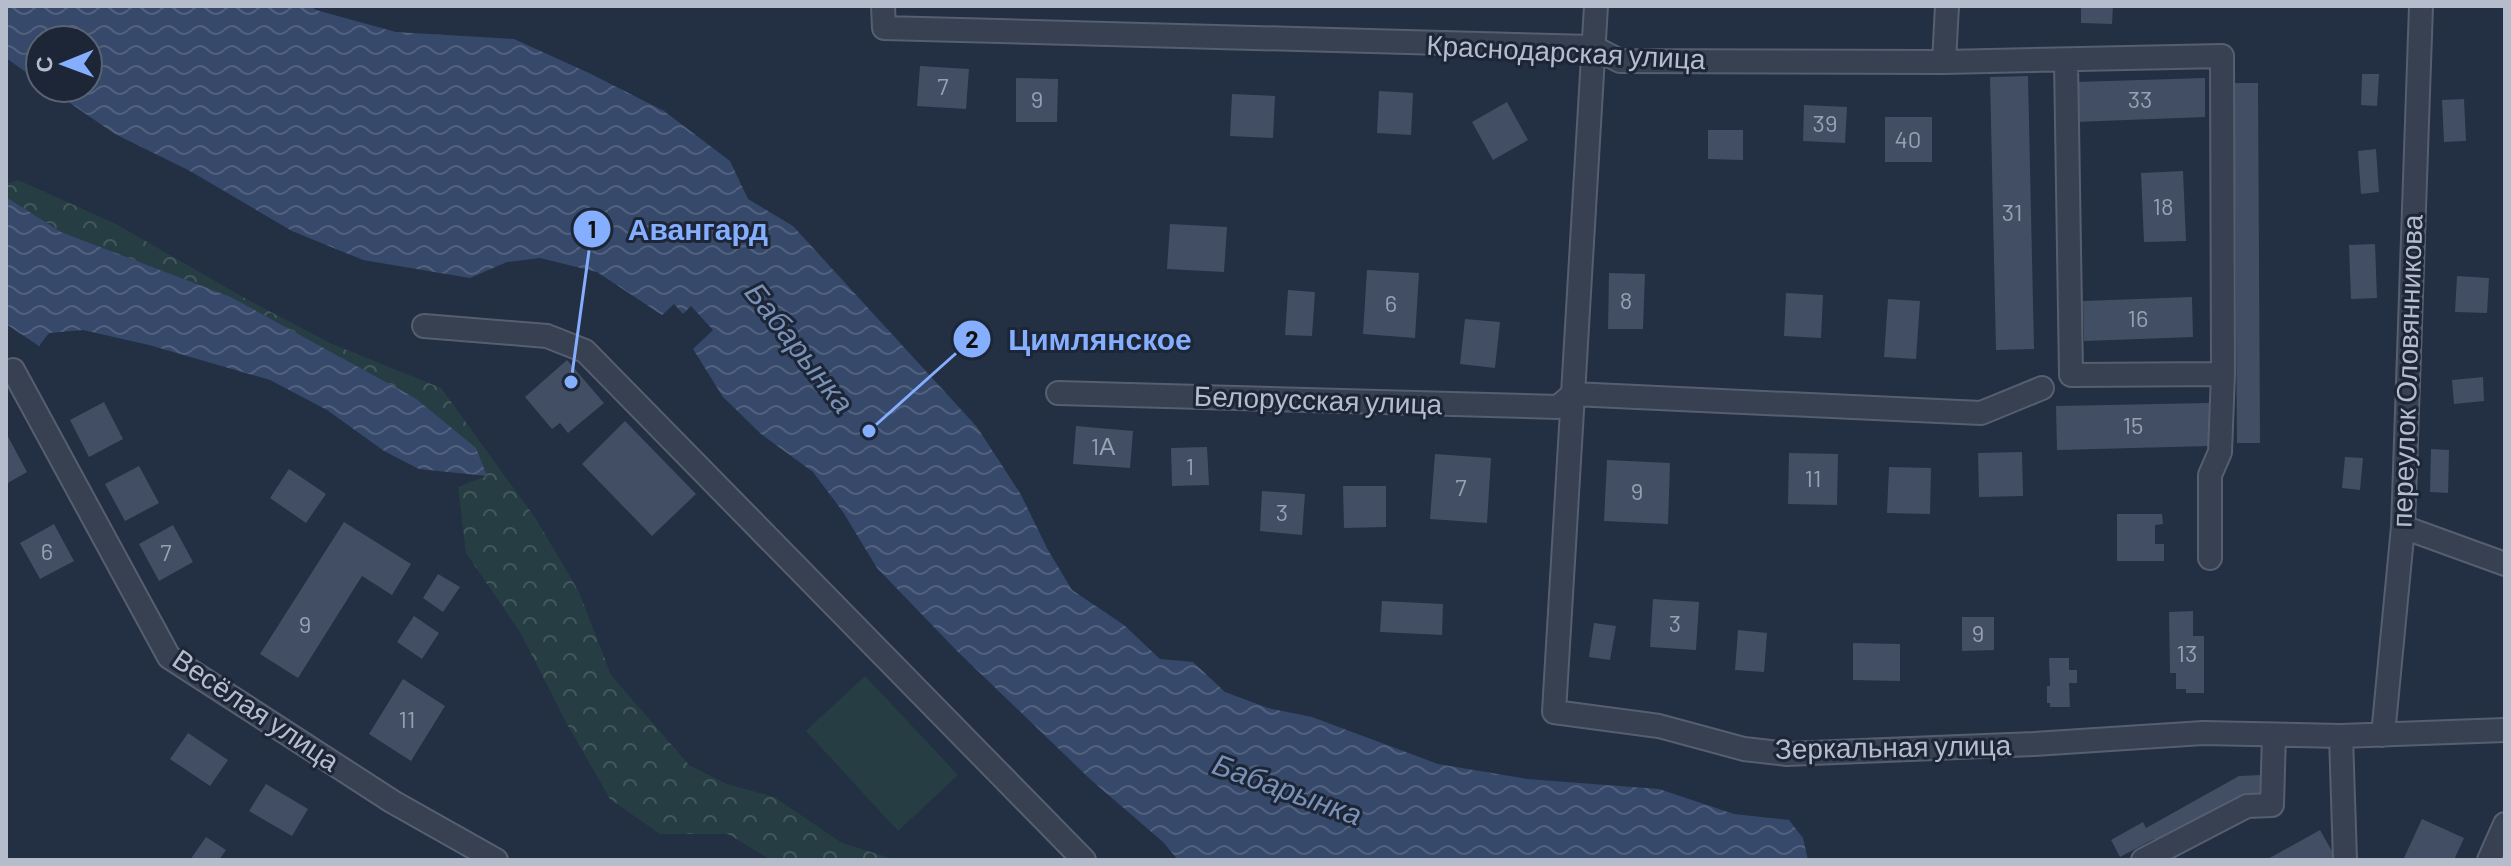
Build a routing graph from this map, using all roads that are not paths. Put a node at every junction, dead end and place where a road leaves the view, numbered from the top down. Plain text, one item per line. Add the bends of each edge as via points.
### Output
1 (883, 6) edge
2 (1596, 6) edge
3 (1947, 6) edge
4 (2421, 6) edge
5 (1593, 47) junction
6 (2066, 61) junction
7 (1944, 62) junction
8 (424, 326) dead end
9 (13, 370) dead end
10 (2223, 374) junction
11 (2042, 388) dead end
12 (1058, 393) dead end
13 (1573, 394) junction
14 (2403, 527) junction
15 (2210, 558) dead end
16 (2505, 564) edge
17 (2505, 730) edge
18 (2274, 735) junction
19 (2383, 735) junction
20 (2341, 736) junction
21 (2505, 824) edge
22 (496, 860) edge
23 (1084, 860) edge
24 (2143, 860) edge
25 (2345, 860) edge
26 (2489, 860) edge

1 - 5 street, Краснодарская улица via 884,28
2 - 5 street
3 - 7 street
4 - 14 street, переулок Оловянникова
5 - 7 street, Краснодарская улица via 1620,61
5 - 13 street
6 - 7 street, Краснодарская улица
6 - 10 street via 2071,375
6 - 10 street, Краснодарская улица via 2222,56
8 - 23 street via 547,336 585,351
9 - 22 street, Весёлая улица via 169,657 393,802
10 - 15 street via 2220,452 2210,475
11 - 13 street, Белорусская улица via 1981,413
12 - 13 street, Белорусская улица via 1558,407
13 - 18 street, Зеркальная улица via 1554,712 1659,726 1744,749 1787,754 2203,733
14 - 16 street
14 - 19 street, переулок Оловянникова
17 - 19 street, Зеркальная улица
18 - 20 street, Зеркальная улица
18 - 24 street via 2272,805 2247,806
19 - 20 street, Зеркальная улица
20 - 25 street
21 - 26 street

